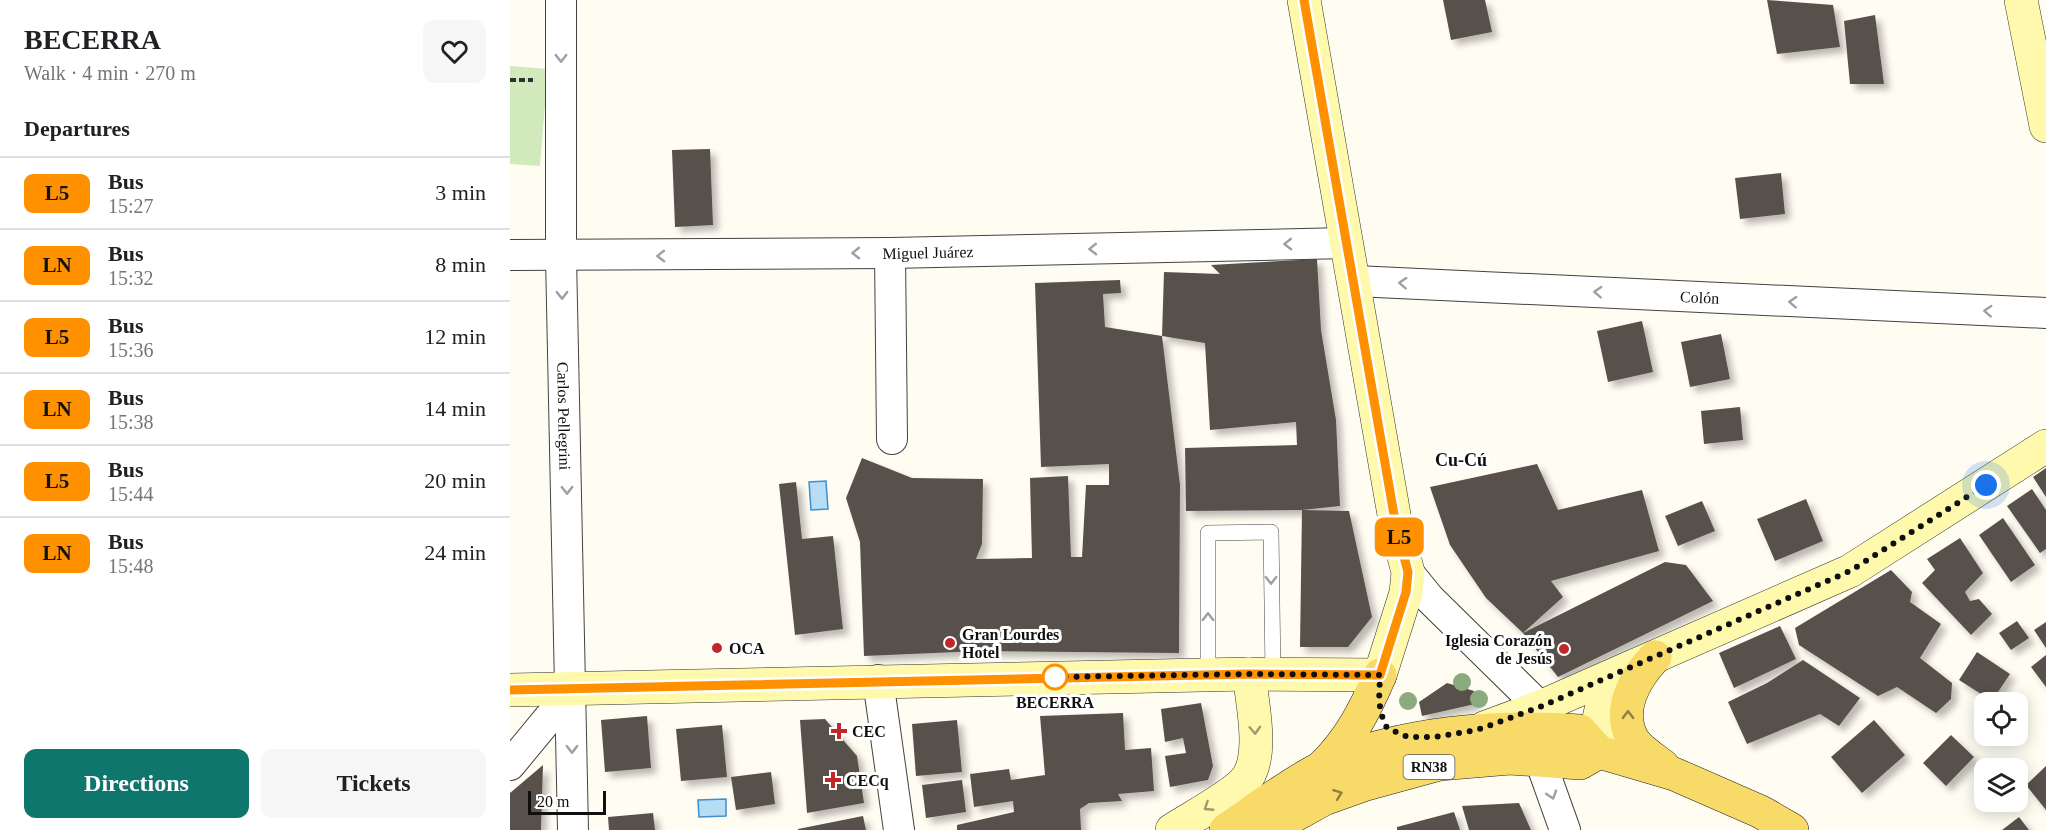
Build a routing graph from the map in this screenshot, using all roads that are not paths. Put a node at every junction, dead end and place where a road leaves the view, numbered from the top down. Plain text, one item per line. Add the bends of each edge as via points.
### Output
1 (561, 0) edge
2 (1304, 0) edge
3 (2021, 0) edge
4 (2046, 126) edge
5 (1347, 243) junction
6 (890, 253) junction
7 (510, 255) edge
8 (561, 257) junction
9 (1355, 281) junction
10 (2046, 314) edge
11 (892, 438) dead end
12 (2046, 446) edge
13 (1408, 572) junction
14 (1655, 657) junction
15 (1621, 672) junction
16 (1261, 674) junction
17 (1208, 675) junction
18 (1380, 675) junction
19 (878, 680) junction
20 (510, 690) edge
21 (572, 690) junction
22 (1540, 707) junction
23 (1477, 730) junction
24 (1435, 737) junction
25 (1609, 754) junction
26 (1540, 760) junction
27 (510, 765) edge
28 (1321, 768) junction
29 (1674, 774) junction
30 (573, 830) edge
31 (899, 830) edge
32 (1172, 830) edge
33 (1226, 830) edge
34 (1266, 830) edge
35 (1565, 830) edge
36 (1792, 830) edge

1 -> 8 street, Carlos Pellegrini
2 - 5 main road
3 - 4 main road
5 -> 6 street, Miguel Juárez
5 - 9 main road
6 -> 8 street, Miguel Juárez
6 - 11 street
7 - 8 street, Miguel Juárez
8 -> 21 street, Carlos Pellegrini
10 -> 9 street, Colón
9 - 13 main road via 1396,526
12 - 14 main road via 1850,571
13 - 18 main road via 1406,592
13 - 22 street
14 - 15 main road
29 -> 14 main road via 1641,748 1632,738 1628,724 1633,685
15 - 22 main road
15 - 25 main road via 1600,705 1598,736
16 - 17 main road
17 -> 16 lane via 1208,533 1271,532
16 - 18 main road
16 -> 32 main road via 1253,768 1243,783
17 - 19 main road
18 - 24 main road via 1379,702 1387,728 1408,737
18 - 28 main road via 1344,745
19 - 21 main road
19 - 31 street
20 - 21 main road
21 - 27 street
21 -> 30 street, Carlos Pellegrini
22 - 23 main road
23 - 24 main road, RN38
23 - 25 main road, RN38 via 1580,731
24 - 28 main road, RN38 via 1376,749
25 - 26 main road, RN38 via 1580,763
25 - 29 main road, RN38
34 -> 26 main road, RN38 via 1324,800 1439,764
26 -> 35 street
28 - 33 main road, RN38
28 - 34 main road via 1303,794
29 - 36 main road, RN38

